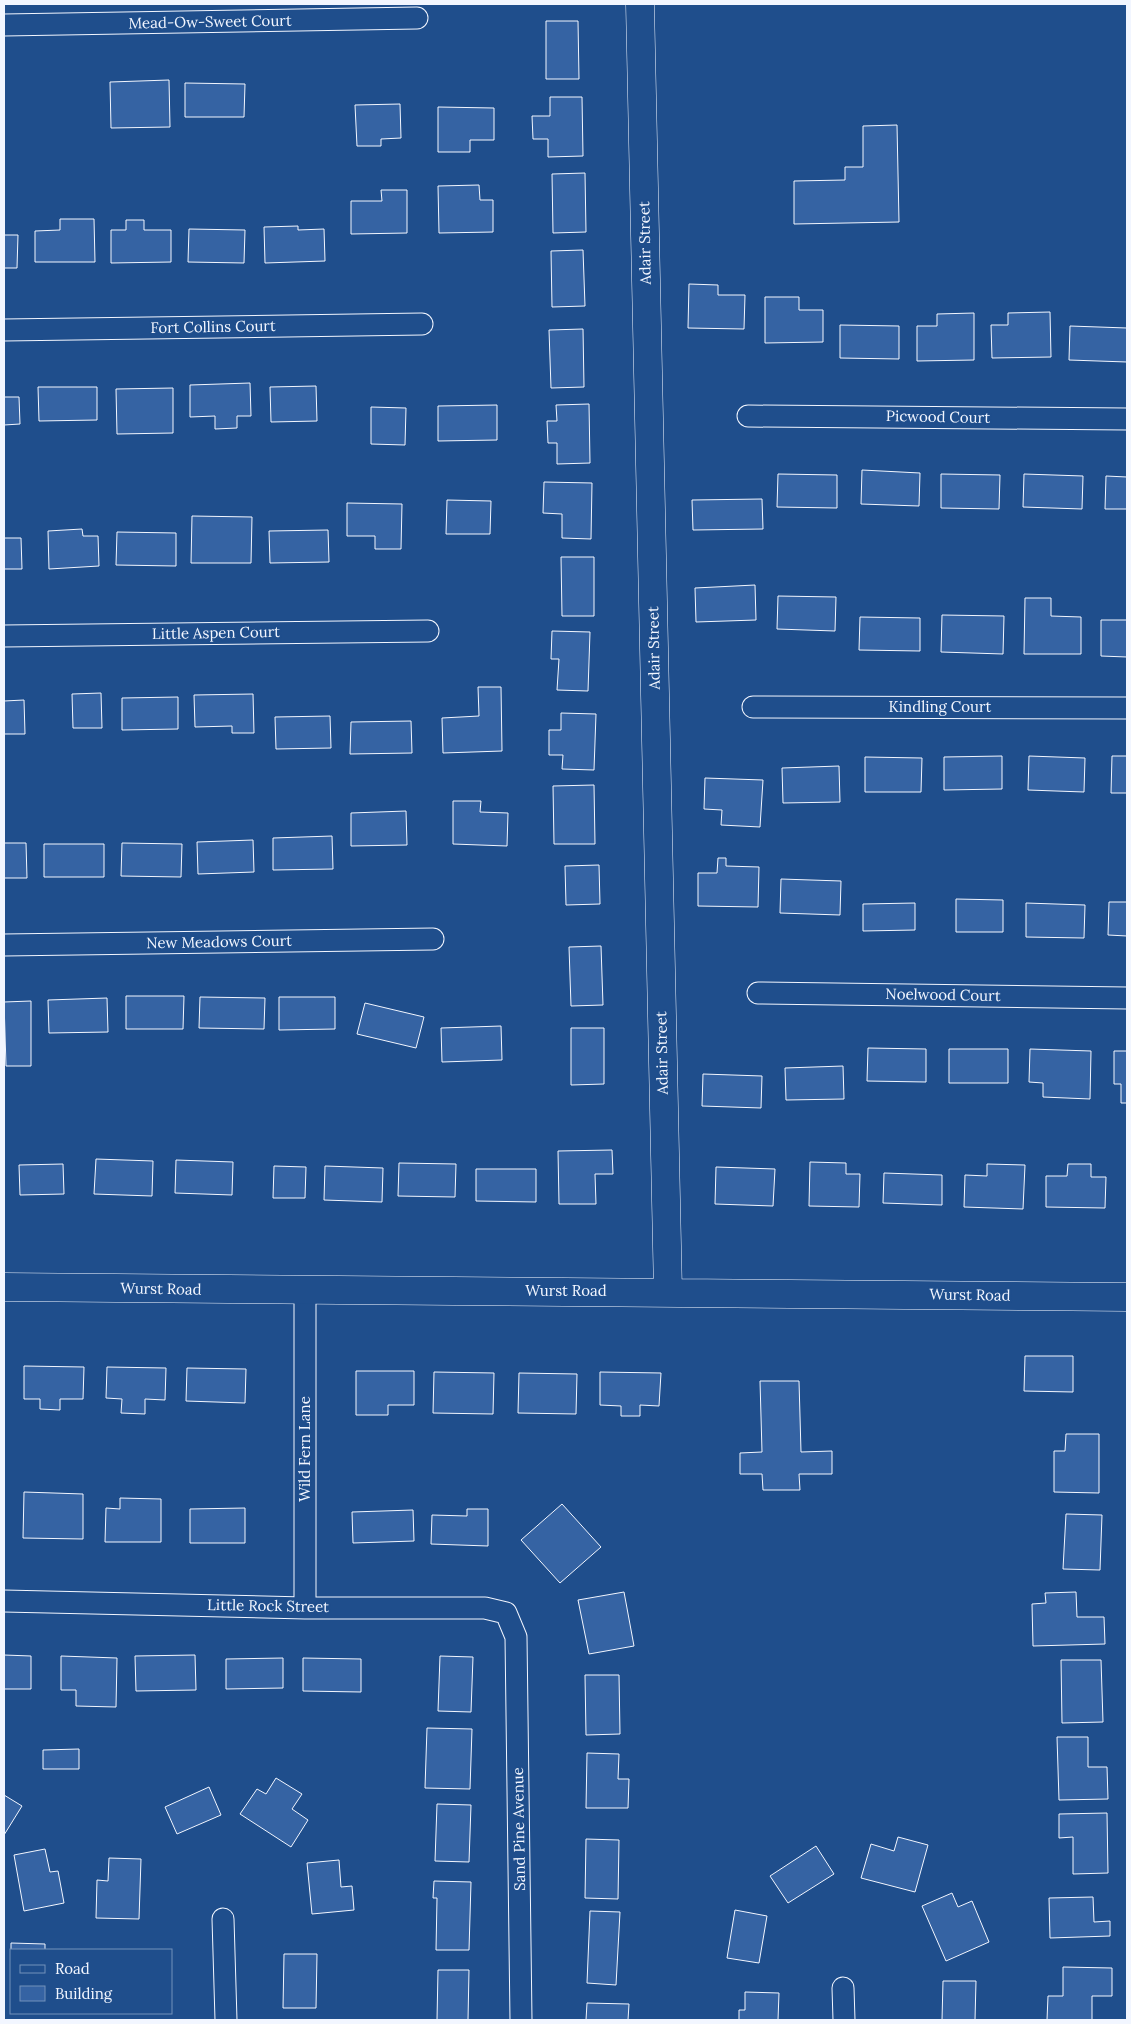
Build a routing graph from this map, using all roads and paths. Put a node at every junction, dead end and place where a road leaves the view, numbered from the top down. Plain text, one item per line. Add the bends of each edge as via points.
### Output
1 (640, 4) edge
2 (417, 18) dead end
3 (4, 26) edge
4 (422, 324) dead end
5 (4, 330) edge
6 (748, 416) dead end
7 (1127, 419) edge
8 (428, 631) dead end
9 (4, 636) edge
10 (753, 706) dead end
11 (1127, 708) edge
12 (433, 939) dead end
13 (4, 945) edge
14 (758, 993) dead end
15 (1127, 998) edge
16 (4, 1287) edge
17 (305, 1291) junction
18 (668, 1292) junction
19 (1127, 1297) edge
20 (4, 1601) edge
21 (305, 1608) junction
22 (516, 1637) joint
23 (223, 1919) dead end
24 (843, 1988) dead end
25 (226, 2020) edge
26 (521, 2020) edge
27 (844, 2020) edge

1 - 18 street, Adair Street
2 - 3 street, Mead-Ow-Sweet Court
4 - 5 street, Fort Collins Court
6 - 7 street, Picwood Court
8 - 9 street, Little Aspen Court
10 - 11 street, Kindling Court
12 - 13 street, New Meadows Court
14 - 15 street, Noelwood Court
16 - 17 street, Wurst Road
17 - 18 street, Wurst Road
17 - 21 street, Wild Fern Lane
18 - 19 street, Wurst Road
20 - 21 street, Little Rock Street
21 - 22 street, Little Rock Street via 485,1608 506,1614
22 - 26 street, Sand Pine Avenue
23 - 25 street
24 - 27 street

